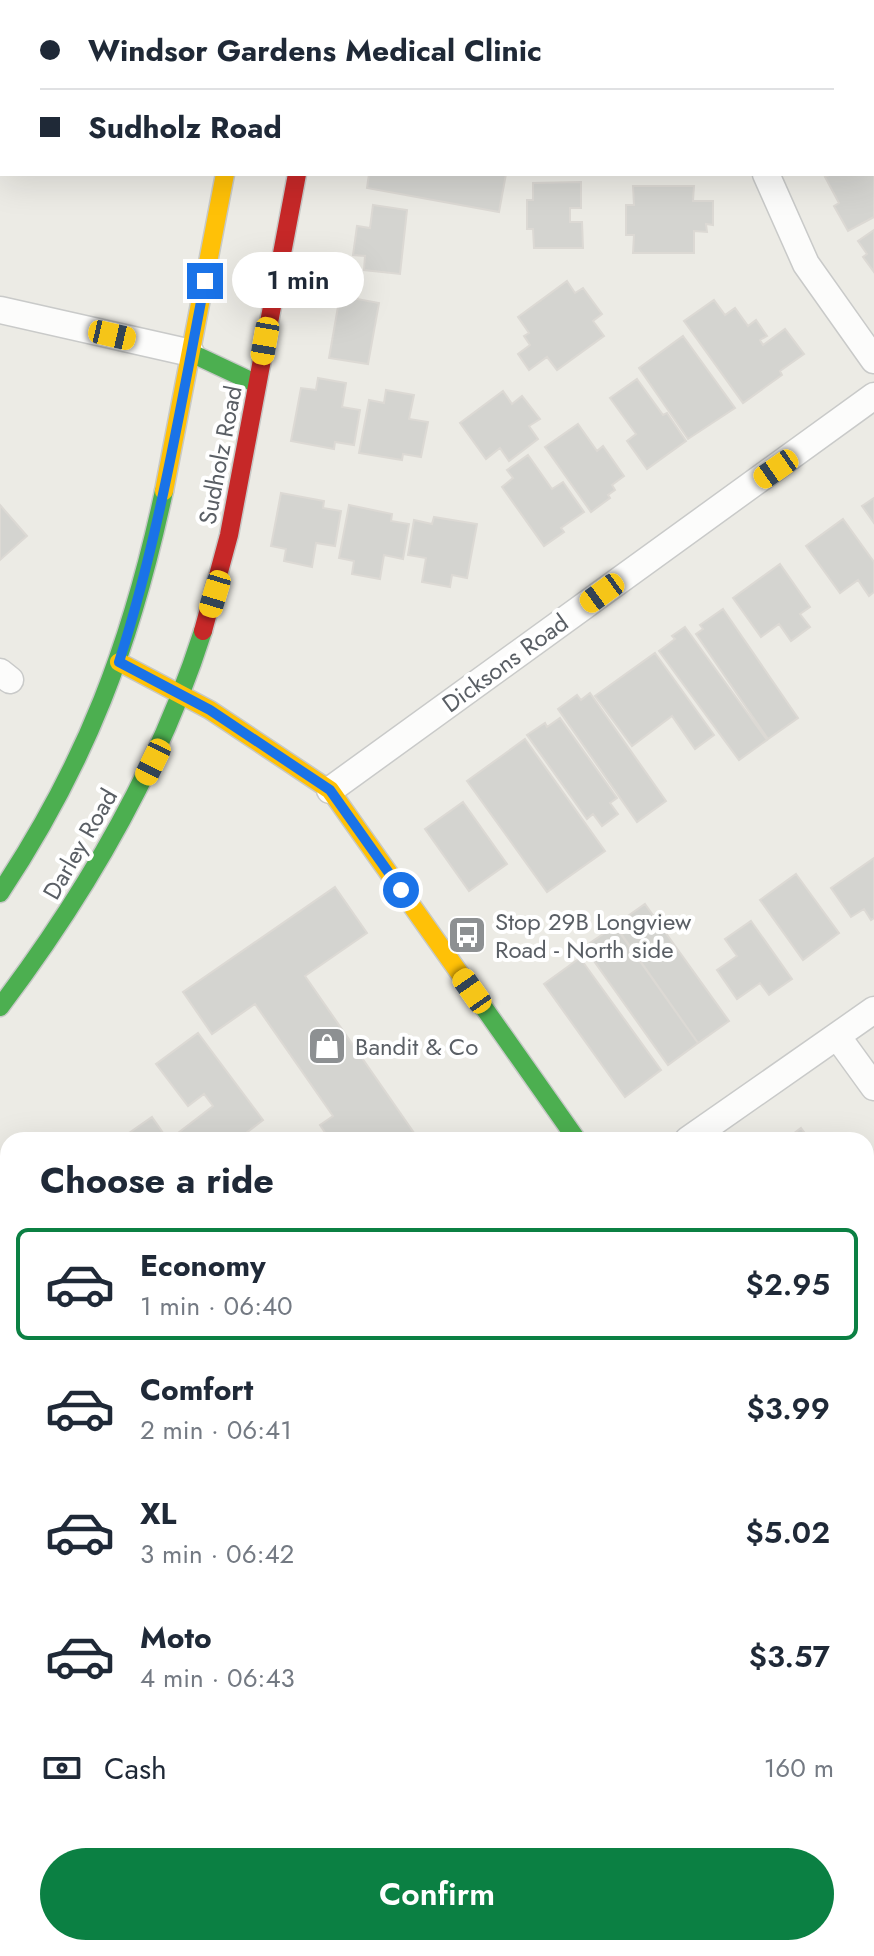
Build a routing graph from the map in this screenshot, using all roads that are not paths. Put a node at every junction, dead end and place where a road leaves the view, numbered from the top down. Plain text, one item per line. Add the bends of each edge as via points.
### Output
1 (225, 176) edge
2 (297, 176) edge
3 (767, 176) edge
4 (0, 310) edge
5 (191, 353) junction
6 (874, 360) edge
7 (257, 384) junction
8 (874, 396) edge
9 (119, 662) junction
10 (181, 693) junction
11 (330, 790) junction
12 (0, 893) edge
13 (0, 1007) edge
14 (874, 1010) edge
15 (837, 1036) junction
16 (874, 1087) edge
17 (571, 1132) edge
18 (699, 1132) edge

1 - 5 main road, Sudholz Road
2 - 7 main road, Sudholz Road
3 - 6 street via 806,264
4 - 5 street
5 - 7 main road
5 - 9 main road, Sudholz Road via 156,532
7 - 10 main road, Sudholz Road via 226,551
8 - 11 street, Dicksons Road
9 - 10 main road
9 - 12 main road, Darley Road via 66,783
10 - 11 main road
10 - 13 main road, Darley Road via 153,762 98,866
11 - 17 main road
14 - 15 street
15 - 16 street
15 - 18 street

